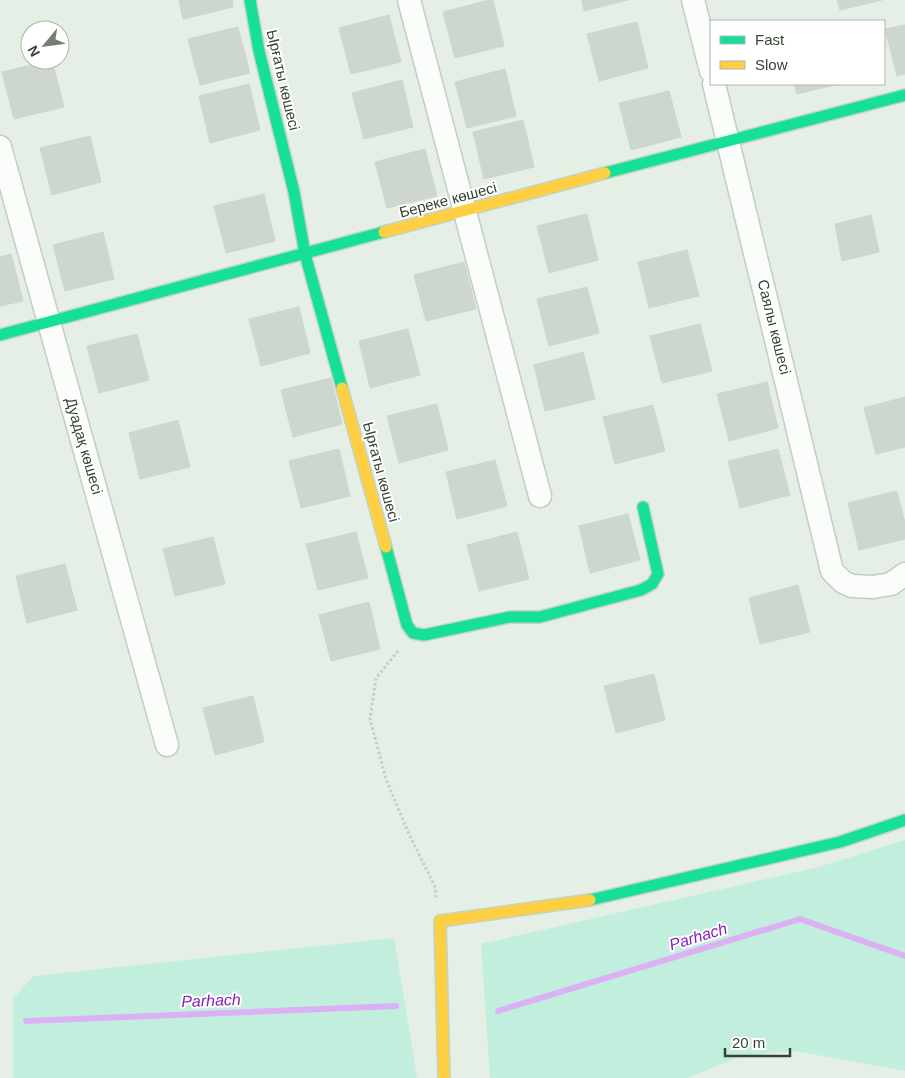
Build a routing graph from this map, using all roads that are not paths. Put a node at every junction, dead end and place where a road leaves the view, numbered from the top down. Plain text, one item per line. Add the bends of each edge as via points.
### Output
1 (250, 0) edge
2 (409, 0) edge
3 (693, 0) edge
4 (710, 68) edge
5 (714, 85) edge
6 (905, 95) edge
7 (729, 142) junction
8 (0, 147) edge
9 (464, 210) junction
10 (305, 254) junction
11 (49, 323) junction
12 (0, 335) edge
13 (540, 496) dead end
14 (643, 507) dead end
15 (905, 574) edge
16 (167, 745) dead end
17 (905, 820) edge
18 (444, 1078) edge

1 - 10 street, Ырғаты көшесі
2 - 9 street
3 - 4 street
5 - 7 street, Саялы көшесі
6 - 7 street, Береке көшесі
7 - 9 street, Береке көшесі
7 - 15 street, Саялы көшесі via 832,571 852,586 872,587 891,584
8 - 11 street, Дуадақ көшесі
9 - 10 street, Береке көшесі
9 - 13 street
10 - 11 street, Береке көшесі
10 - 14 street, Ырғаты көшесі via 407,625 413,633 424,635 510,617 540,617 641,590 652,584 658,574
11 - 12 street, Береке көшесі
11 - 16 street, Дуадақ көшесі
17 - 18 street via 840,842 586,901 440,921

